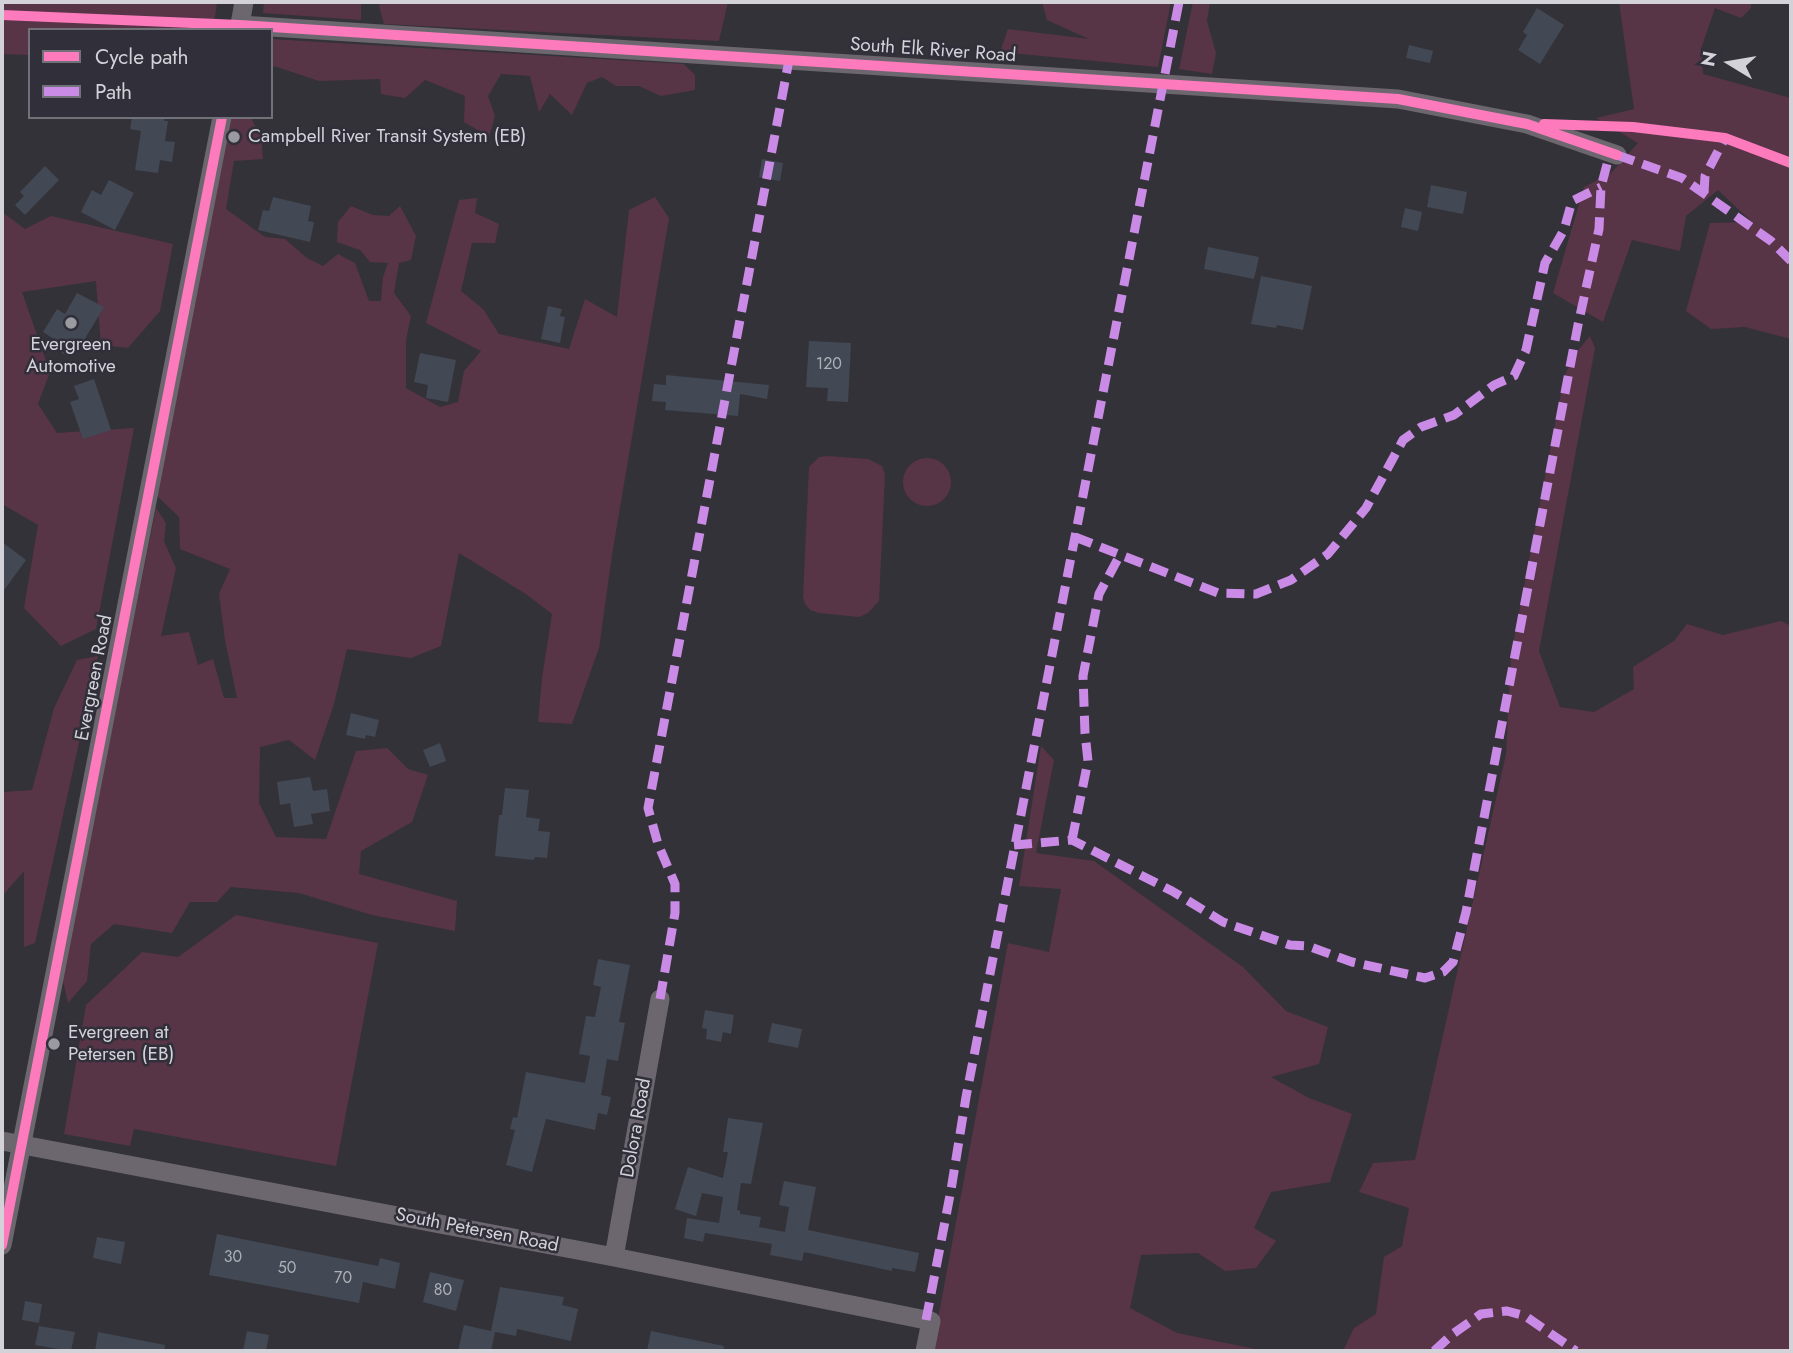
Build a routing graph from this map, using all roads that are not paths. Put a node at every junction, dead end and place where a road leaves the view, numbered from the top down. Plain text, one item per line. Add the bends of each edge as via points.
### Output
1 (244, 2) edge
2 (239, 27) edge
3 (273, 29) edge
4 (222, 119) edge
5 (1617, 155) dead end
6 (660, 999) dead end
7 (2, 1141) edge
8 (22, 1145) junction
9 (2, 1245) edge
10 (614, 1257) junction
11 (925, 1351) edge

1 - 2 street
3 - 5 street, South Elk River Road via 1398,99 1527,124
4 - 8 street, Evergreen Road
6 - 10 street, Dolora Road
7 - 8 street, South Petersen Road
8 - 9 street, Evergreen Road
8 - 10 street, South Petersen Road
10 - 11 street, South Petersen Road via 931,1321

